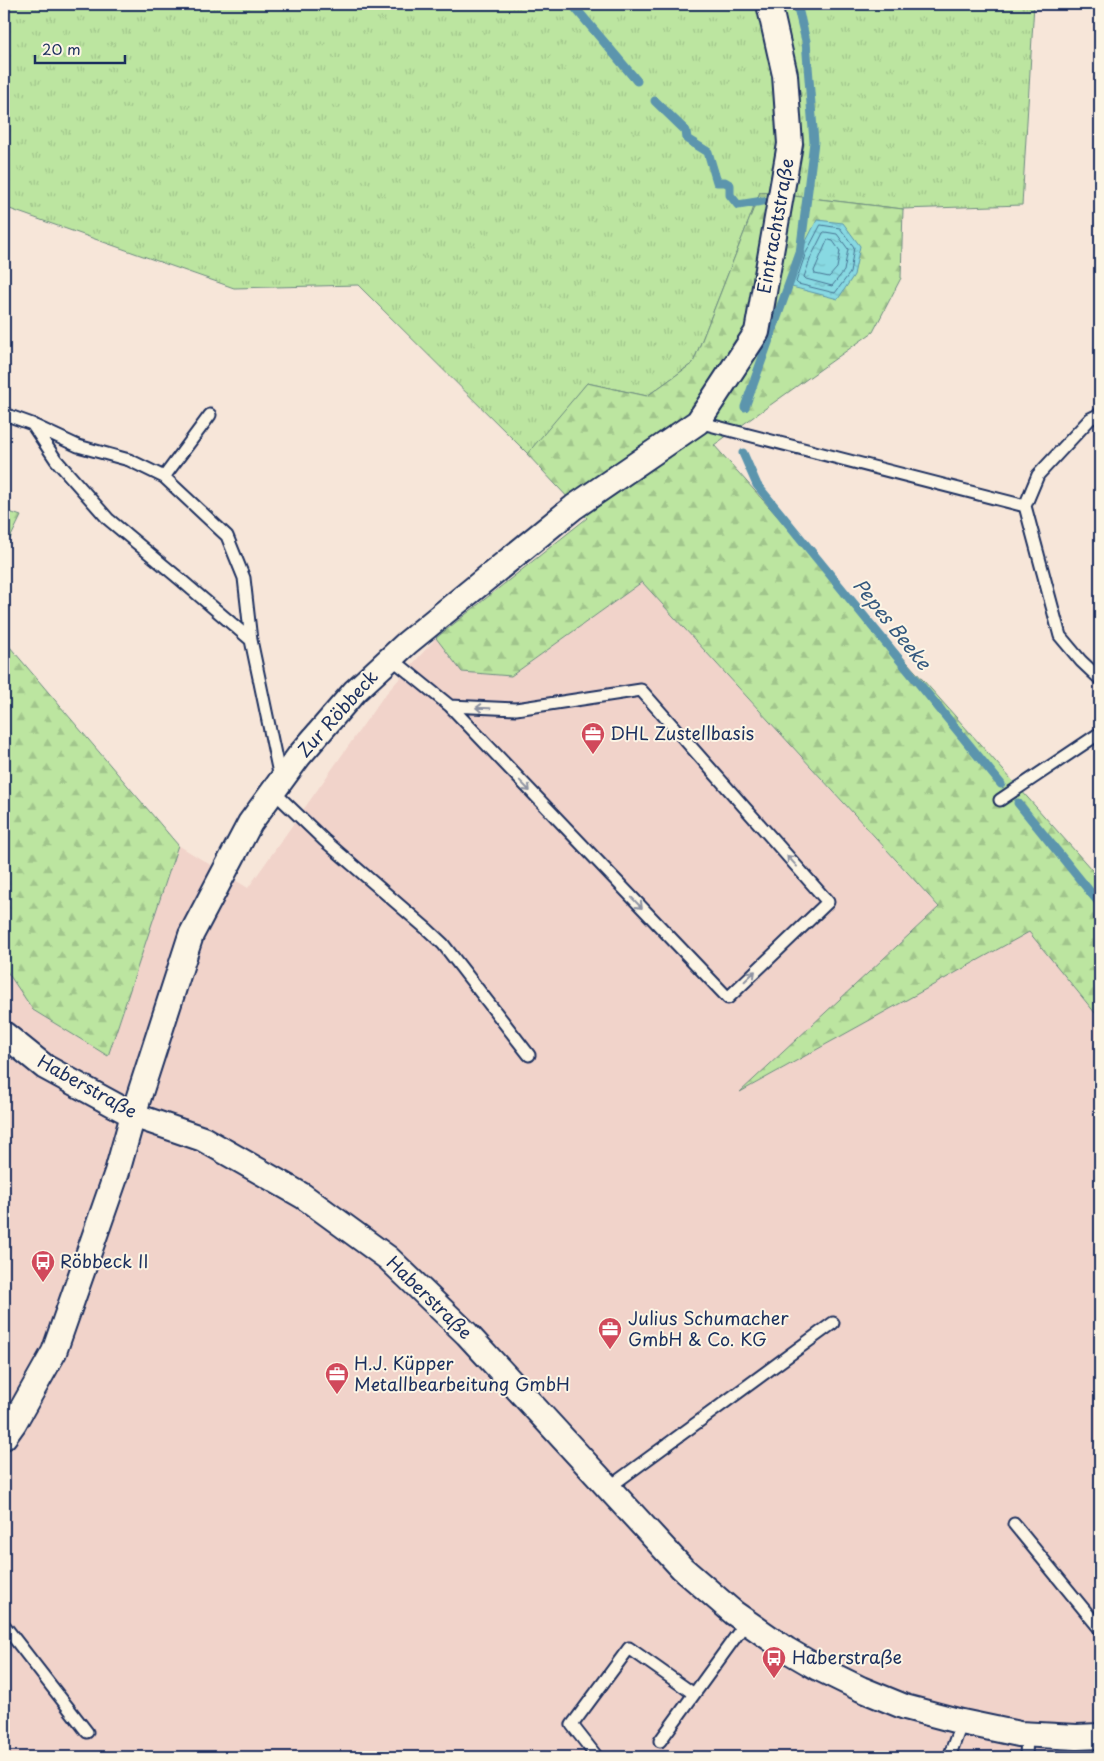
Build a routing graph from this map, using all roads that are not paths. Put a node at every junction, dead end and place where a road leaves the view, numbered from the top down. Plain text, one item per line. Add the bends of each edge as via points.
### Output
1 (769, 4) edge
2 (4, 414) edge
3 (1100, 414) edge
4 (210, 415) dead end
5 (32, 424) junction
6 (694, 425) junction
7 (164, 477) junction
8 (1025, 506) junction
9 (251, 640) junction
10 (391, 658) junction
11 (1100, 679) edge
12 (450, 706) junction
13 (1100, 733) edge
14 (277, 785) junction
15 (1000, 800) dead end
16 (4, 1034) edge
17 (529, 1056) dead end
18 (133, 1115) junction
19 (833, 1323) dead end
20 (4, 1437) edge
21 (608, 1488) junction
22 (1014, 1524) dead end
23 (747, 1621) junction
24 (4, 1625) edge
25 (1100, 1630) edge
26 (694, 1694) junction
27 (962, 1722) junction
28 (87, 1732) dead end
29 (1100, 1736) edge
30 (660, 1741) dead end
31 (1026, 1746) edge
32 (597, 1757) edge
33 (950, 1757) edge

1 - 6 street, Eintrachtstraße via 785,75 790,144 758,332
2 - 5 lane
3 - 8 lane via 1090,419 1038,475
4 - 7 lane
5 - 7 lane via 78,446 129,460
5 - 9 lane via 56,460 108,519
6 - 8 lane
6 - 10 street, Zur Röbbeck via 574,507
7 - 9 lane via 227,536 244,578
8 - 11 lane via 1060,636
9 - 14 lane
10 - 12 lane
10 - 14 street, Zur Röbbeck via 355,691
12 -> 12 lane via 728,998 828,902 641,690 516,709
13 - 15 lane
14 - 17 lane via 324,840 443,944
14 - 18 street, Zur Röbbeck via 250,824 190,935
16 - 18 street, Haberstraße via 45,1067
18 - 20 street, Zur Röbbeck via 117,1172 54,1352
18 - 21 street, Haberstraße via 203,1139 303,1196 388,1258 474,1341
19 - 21 lane
21 - 23 street, Haberstraße via 682,1568
22 - 25 lane
23 - 26 lane
23 - 27 street, Haberstraße via 787,1650 861,1689
24 - 28 lane
26 - 30 lane
26 - 32 lane via 629,1648 572,1726
27 - 31 street, Haberstraße via 1019,1734
27 - 33 lane
29 - 31 street, Haberstraße

